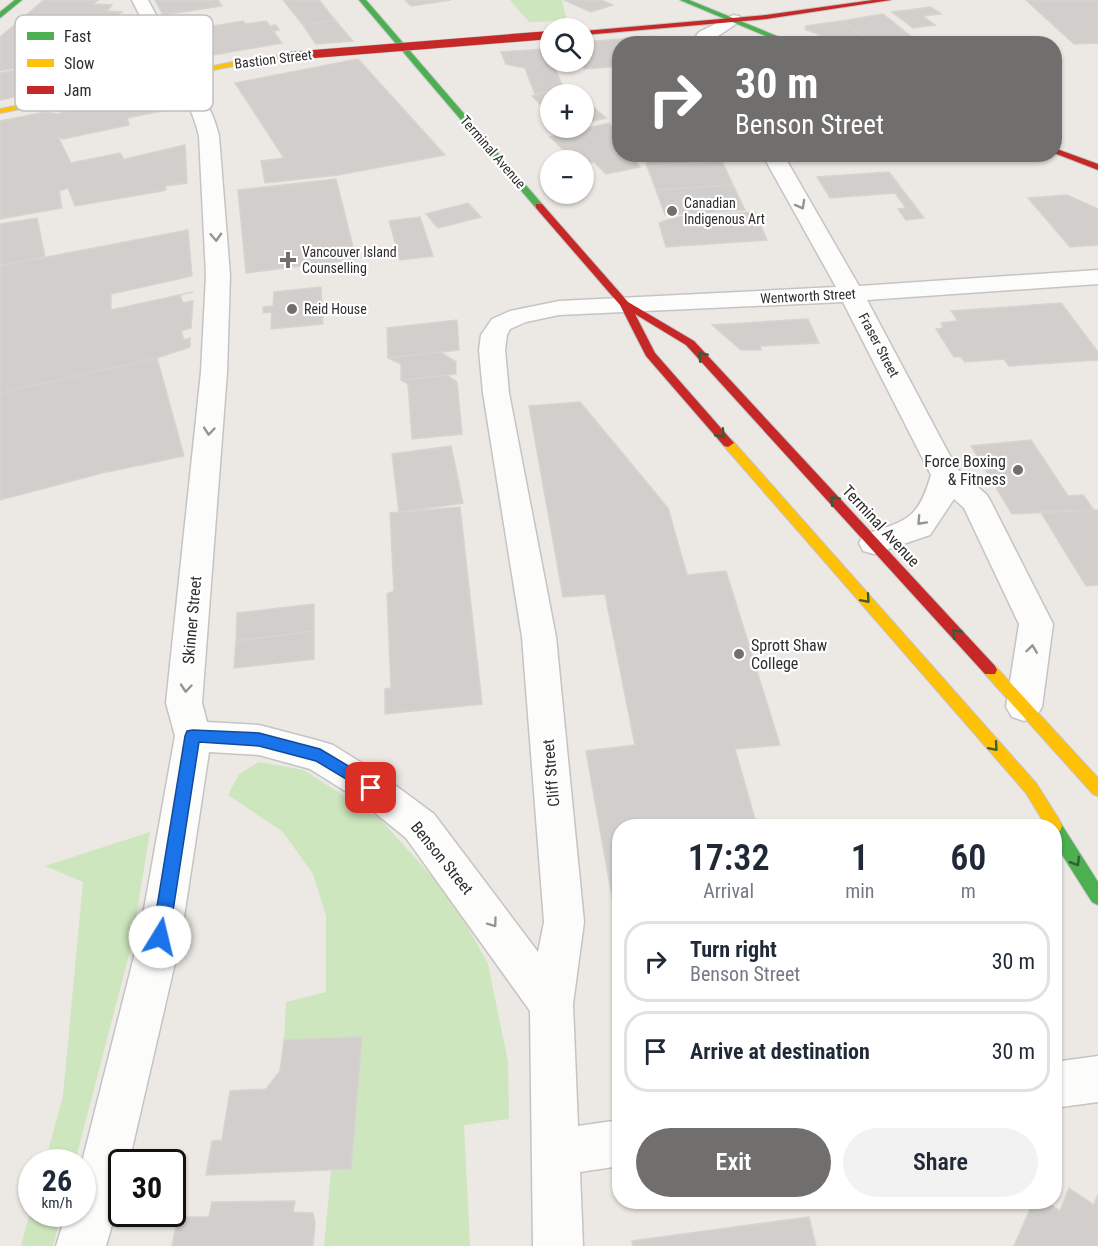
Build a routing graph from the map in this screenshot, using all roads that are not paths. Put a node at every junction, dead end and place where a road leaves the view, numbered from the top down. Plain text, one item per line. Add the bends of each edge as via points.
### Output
1 (19, 0) edge
2 (140, 0) edge
3 (362, 0) edge
4 (683, 0) edge
5 (888, 0) edge
6 (148, 15) edge
7 (0, 16) edge
8 (734, 20) junction
9 (594, 32) edge
10 (540, 36) edge
11 (705, 36) edge
12 (773, 36) edge
13 (213, 69) edge
14 (15, 108) edge
15 (0, 111) edge
16 (201, 111) edge
17 (1062, 153) edge
18 (777, 162) edge
19 (1098, 167) edge
20 (1098, 277) edge
21 (851, 294) junction
22 (624, 304) junction
23 (519, 316) joint
24 (946, 475) junction
25 (874, 543) junction
26 (1024, 707) junction
27 (193, 736) junction
28 (1098, 789) edge
29 (1049, 819) edge
30 (1062, 840) edge
31 (1098, 897) edge
32 (551, 1004) junction
33 (1098, 1079) edge
34 (1062, 1084) edge
35 (612, 1144) edge
36 (556, 1152) junction
37 (81, 1246) edge
38 (558, 1246) edge

1 - 7 main road
2 - 6 street, Skinner Street
3 - 22 main road, Terminal Avenue
4 - 8 main road
5 - 8 main road
8 - 9 main road
8 - 11 street
8 - 12 main road
10 - 13 main road, Bastion Street, bridge via 289,56
14 - 15 main road, Bastion Street
16 -> 27 street, Skinner Street via 206,123 213,178 218,275 214,372 184,703
17 - 19 main road
18 -> 21 street, Fraser Street
20 - 21 street, Wentworth Street
21 - 22 street, Wentworth Street
21 - 24 street, Fraser Street
22 - 23 street, Wentworth Street via 559,308
25 -> 22 main road, Terminal Avenue via 690,343
22 -> 29 main road, Terminal Avenue via 650,354 1031,788
23 - 32 street, Cliff Street via 501,324 494,335 492,350 496,393 539,637 564,922
24 -> 25 street via 940,497 919,527
26 -> 24 street, Fraser Street via 1036,624 976,502
26 -> 25 main road, Terminal Avenue
26 - 28 main road, Terminal Avenue
27 -> 32 street, Benson Street via 259,740 320,756 371,788 420,825
27 - 37 street, Skinner Street via 160,937
30 -> 31 main road, Terminal Avenue
32 - 36 street, Cliff Street
33 - 34 street
35 - 36 street
36 - 38 street, Cliff Street

